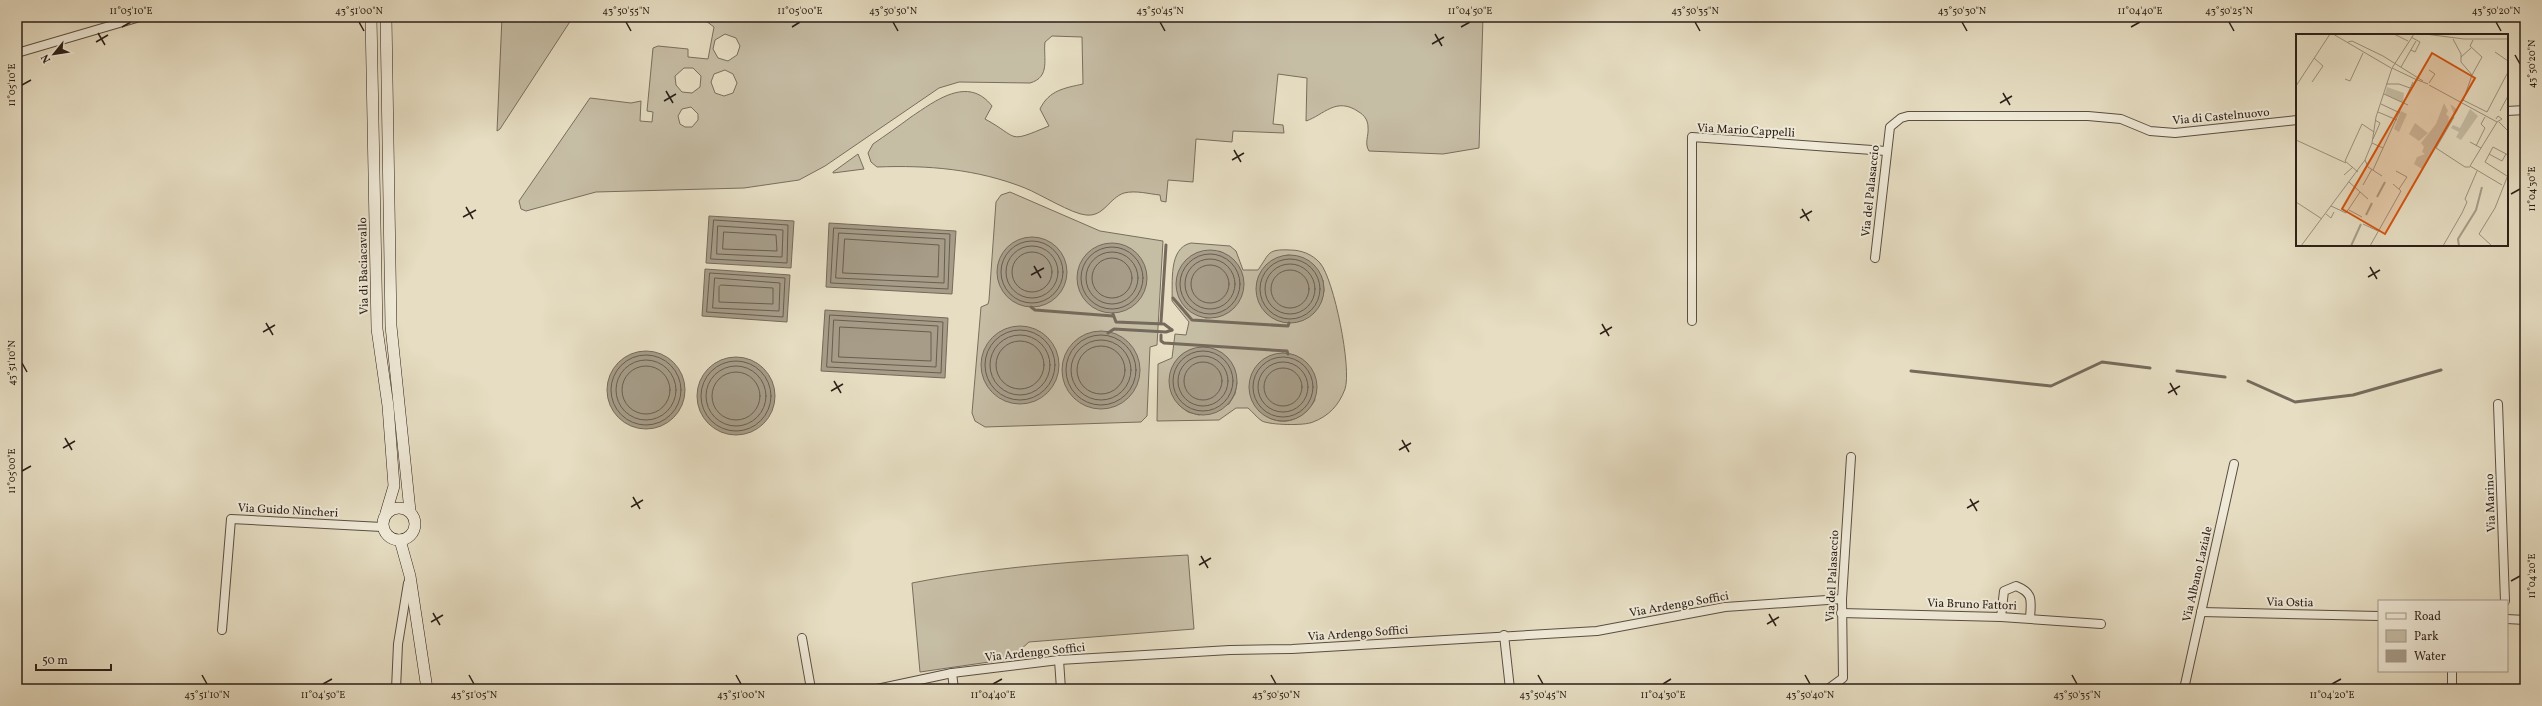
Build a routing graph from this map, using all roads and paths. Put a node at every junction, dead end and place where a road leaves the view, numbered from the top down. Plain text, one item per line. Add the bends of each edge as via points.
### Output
1 (140, 17) edge
2 (371, 17) edge
3 (386, 17) edge
4 (17, 53) edge
5 (2525, 110) edge
6 (2508, 111) edge
7 (2296, 120) edge
8 (1890, 126) joint
9 (1886, 151) junction
10 (1875, 258) dead end
11 (1692, 321) dead end
12 (2498, 404) dead end
13 (1851, 457) dead end
14 (2234, 464) dead end
15 (410, 511) junction
16 (386, 513) junction
17 (382, 527) junction
18 (400, 540) junction
19 (410, 576) junction
20 (1842, 599) junction
21 (2505, 600) edge
22 (2201, 612) junction
23 (1842, 613) junction
24 (2001, 616) junction
25 (2378, 616) edge
26 (2030, 618) junction
27 (2508, 619) edge
28 (2525, 620) edge
29 (2101, 624) dead end
30 (222, 630) dead end
31 (1504, 634) junction
32 (802, 638) dead end
33 (1059, 660) junction
34 (2452, 672) edge
35 (952, 673) junction
36 (396, 689) edge
37 (426, 689) edge
38 (811, 689) edge
39 (877, 689) edge
40 (954, 689) edge
41 (1061, 689) edge
42 (1510, 689) edge
43 (1828, 689) edge
44 (2184, 689) edge
45 (2452, 689) edge

1 - 4 street
2 - 16 main road, Via di Baciacavallo via 377,329 388,406 394,486
3 - 15 main road via 390,326
5 - 6 street
7 - 8 street, Via di Castelnuovo via 2175,133 2150,131 2121,119 2088,116 1908,116 1900,118
8 - 9 street, Via del Palasaccio
9 - 10 street, Via del Palasaccio
9 - 11 street, Via Mario Cappelli via 1692,137
12 - 21 street, Via Marino
13 - 20 street, Via del Palasaccio
14 - 22 street, Via Albano Laziale
15 - 16 main road via 398,507
15 - 18 main road via 414,518 414,530 411,535
16 - 17 main road, Via di Baciacavallo
17 - 18 main road via 388,537
17 - 30 street, Via Guido Nincheri via 231,519
18 - 19 main road
19 - 36 street via 398,644
19 - 37 main road
20 - 23 street, Via del Palasaccio
20 - 31 street, Via Ardengo Soffici via 1726,606 1597,630
22 - 25 street, Via Ostia
22 - 44 street, Via Albano Laziale
23 - 24 street, Via Bruno Fattori
23 - 43 street, Via del Palasaccio via 1843,678
24 - 26 street, Via Bruno Fattori
24 - 26 street via 2004,591 2016,586 2025,590 2031,599
26 - 29 street, Via Bruno Fattori
27 - 28 street
31 - 33 street, Via Ardengo Soffici via 1292,649
31 - 42 street
32 - 38 street
33 - 35 street, Via Ardengo Soffici
33 - 41 street
34 - 45 street
35 - 39 street, Via Ardengo Soffici
35 - 40 street

